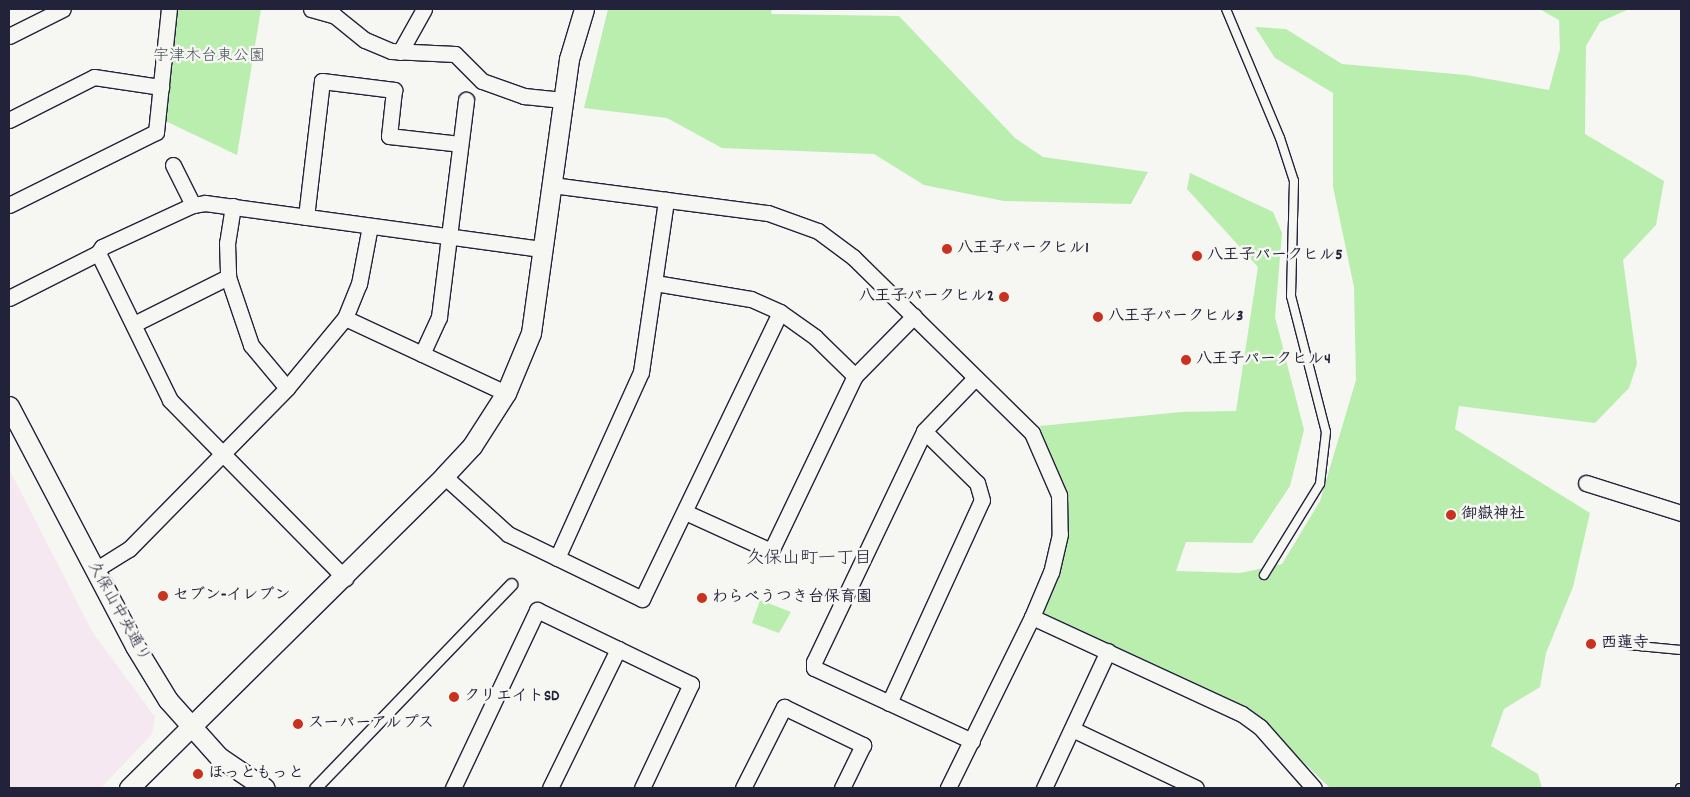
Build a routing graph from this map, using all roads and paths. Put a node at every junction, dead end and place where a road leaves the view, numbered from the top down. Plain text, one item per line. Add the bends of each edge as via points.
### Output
1 (63, 9) edge
2 (169, 9) edge
3 (311, 9) edge
4 (424, 9) edge
5 (1226, 9) edge
6 (581, 10) edge
7 (9, 36) edge
8 (400, 52) junction
9 (161, 87) junction
10 (466, 100) dead end
11 (564, 100) junction
12 (9, 120) edge
13 (460, 144) junction
14 (173, 165) dead end
15 (552, 185) junction
16 (666, 200) junction
17 (10, 203) edge
18 (193, 205) junction
19 (233, 206) junction
20 (306, 217) junction
21 (370, 226) junction
22 (449, 237) junction
23 (543, 250) junction
24 (98, 253) junction
25 (228, 277) junction
26 (655, 283) junction
27 (9, 298) edge
28 (780, 312) junction
29 (914, 316) junction
30 (345, 318) junction
31 (134, 324) junction
32 (422, 354) junction
33 (855, 376) junction
34 (975, 378) junction
35 (287, 388) junction
36 (506, 393) junction
37 (9, 406) edge
38 (924, 431) junction
39 (221, 455) junction
40 (444, 476) junction
41 (1586, 483) dead end
42 (685, 512) junction
43 (1681, 513) edge
44 (557, 558) junction
45 (95, 570) junction
46 (1264, 575) dead end
47 (345, 578) junction
48 (511, 584) dead end
49 (1032, 617) junction
50 (1628, 645) dead end
51 (618, 648) junction
52 (1681, 650) edge
53 (1108, 651) junction
54 (889, 703) junction
55 (192, 729) junction
56 (1072, 729) junction
57 (972, 741) junction
58 (1173, 783) edge
59 (129, 788) edge
60 (264, 788) edge
61 (315, 788) edge
62 (453, 788) edge
63 (550, 788) edge
64 (642, 788) edge
65 (743, 788) edge
66 (842, 788) edge
67 (948, 788) edge
68 (1044, 788) edge
69 (1196, 788) edge
70 (1314, 788) edge

1 - 7 street
2 - 9 street
3 - 8 street via 335,16 365,40 391,52
4 - 8 street
5 - 46 lane via 1280,138 1294,181 1291,296 1326,432 1320,484
6 - 11 street
8 - 11 street via 455,54 482,81 524,96
9 - 12 street via 94,77
9 - 17 street via 156,132
10 - 13 street
11 - 15 street
13 - 20 street via 388,136 394,90 322,82
13 - 22 street
14 - 18 street
15 - 16 street
15 - 23 street
16 - 26 street
16 - 29 street via 768,213 818,231 854,257
18 - 19 street
18 - 24 street via 102,248
19 - 20 street
19 - 25 street via 227,243
20 - 21 street
21 - 22 street
21 - 30 street via 359,284
22 - 23 street
22 - 32 street via 439,317
23 - 36 street via 531,333
24 - 27 street
24 - 31 street
25 - 31 street
25 - 35 street via 252,345
26 - 28 street via 751,299
26 - 44 street via 641,372
28 - 33 street via 815,337
28 - 42 street
29 - 33 street
29 - 34 street
30 - 32 street
30 - 35 street
31 - 39 street via 170,400
32 - 36 street
33 - 42 street via 771,551
34 - 38 street
34 - 49 street via 1032,433 1059,495 1060,534 1051,572
35 - 39 street
36 - 40 street via 472,446
37 - 45 street, 久保山中央通り
38 - 54 street via 977,483 982,500
38 - 54 street via 814,662 814,668
39 - 45 street via 128,549
39 - 47 street
40 - 44 street via 508,534
40 - 47 street
41 - 43 street
42 - 44 street via 642,599
45 - 55 street, 久保山中央通り via 135,646 168,700
47 - 55 street
48 - 61 street
49 - 53 street
49 - 57 street
50 - 52 lane
51 - 62 street via 537,610
51 - 63 street
51 - 64 street via 691,684
53 - 56 street
53 - 70 street via 1242,714 1260,727
54 - 57 street
55 - 59 street
55 - 60 street, 久保山中央通り via 219,757
56 - 58 street
56 - 68 street
57 - 67 street
58 - 69 street
65 - 66 street via 784,707 863,745

